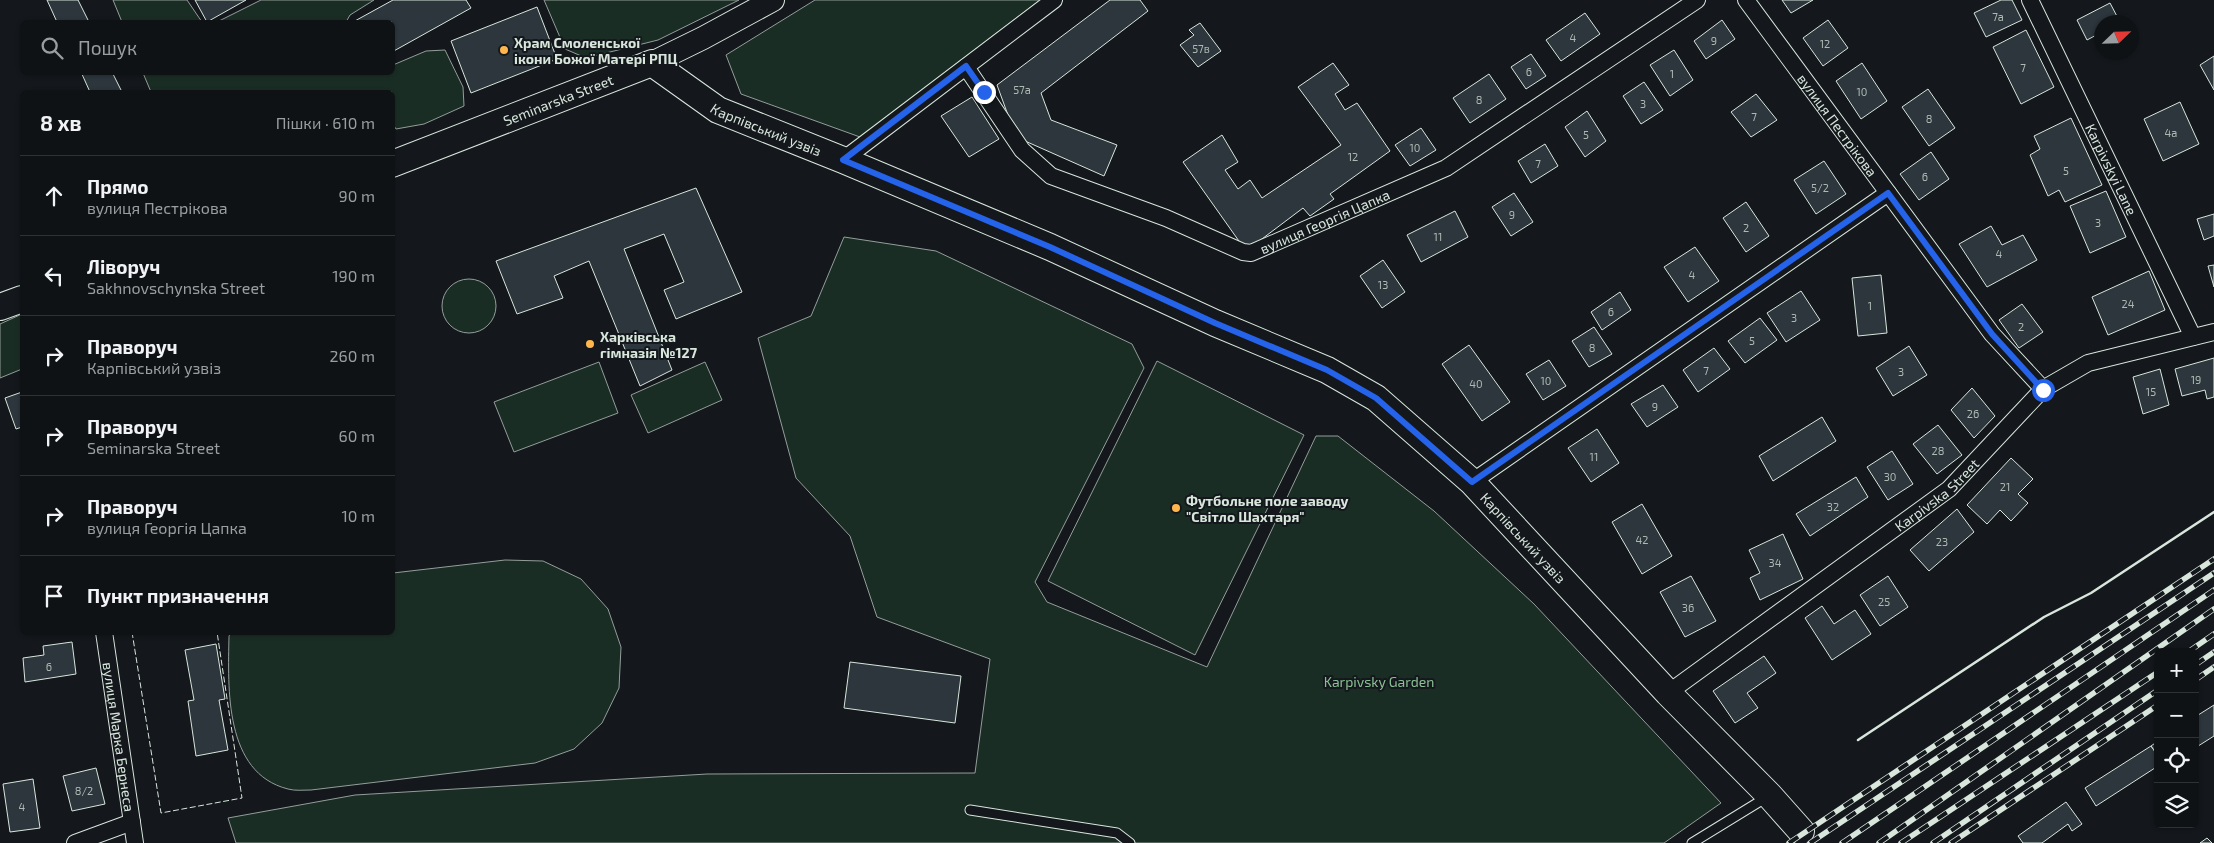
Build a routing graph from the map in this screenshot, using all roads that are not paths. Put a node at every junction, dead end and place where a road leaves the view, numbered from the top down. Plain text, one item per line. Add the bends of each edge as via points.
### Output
1 (773, 0) edge
2 (1054, 0) edge
3 (1697, 0) edge
4 (1746, 0) edge
5 (2030, 0) edge
6 (652, 63) junction
7 (966, 66) junction
8 (843, 160) junction
9 (395, 163) edge
10 (1888, 193) junction
11 (2214, 332) edge
12 (2193, 337) junction
13 (2043, 390) junction
14 (1472, 482) junction
15 (104, 635) edge
16 (1668, 693) junction
17 (1769, 795) junction
18 (970, 810) dead end
19 (132, 822) junction
20 (1800, 831) dead end
21 (75, 843) edge
22 (135, 843) edge
23 (1130, 843) edge
24 (1692, 843) edge

1 - 6 main road, Seminarska Street
2 - 7 street
3 - 7 street, вулиця Георгія Цапка via 1446,168 1251,253 1051,176 1022,150
4 - 10 street, вулиця Пестрікова
5 - 12 street, Karpivskyi Lane
6 - 8 main road, Карпівський узвіз via 718,110
6 - 9 main road, Seminarska Street
7 - 8 street
8 - 14 main road, Карпівський узвіз via 1050,247 1327,370 1376,398
10 - 13 street, вулиця Пестрікова via 1992,334
10 - 14 street
11 - 12 street, Karpivska Street
12 - 13 street, Karpivska Street via 2088,363
13 - 16 street, Karpivska Street via 1949,489
14 - 16 main road, Карпівський узвіз
15 - 19 street, вулиця Марка Бернеса
16 - 17 main road, Карпівський узвіз
17 - 20 main road, Карпівський узвіз
17 - 24 lane
18 - 23 lane via 1118,833
19 - 21 street
19 - 22 street, вулиця Марка Бернеса

